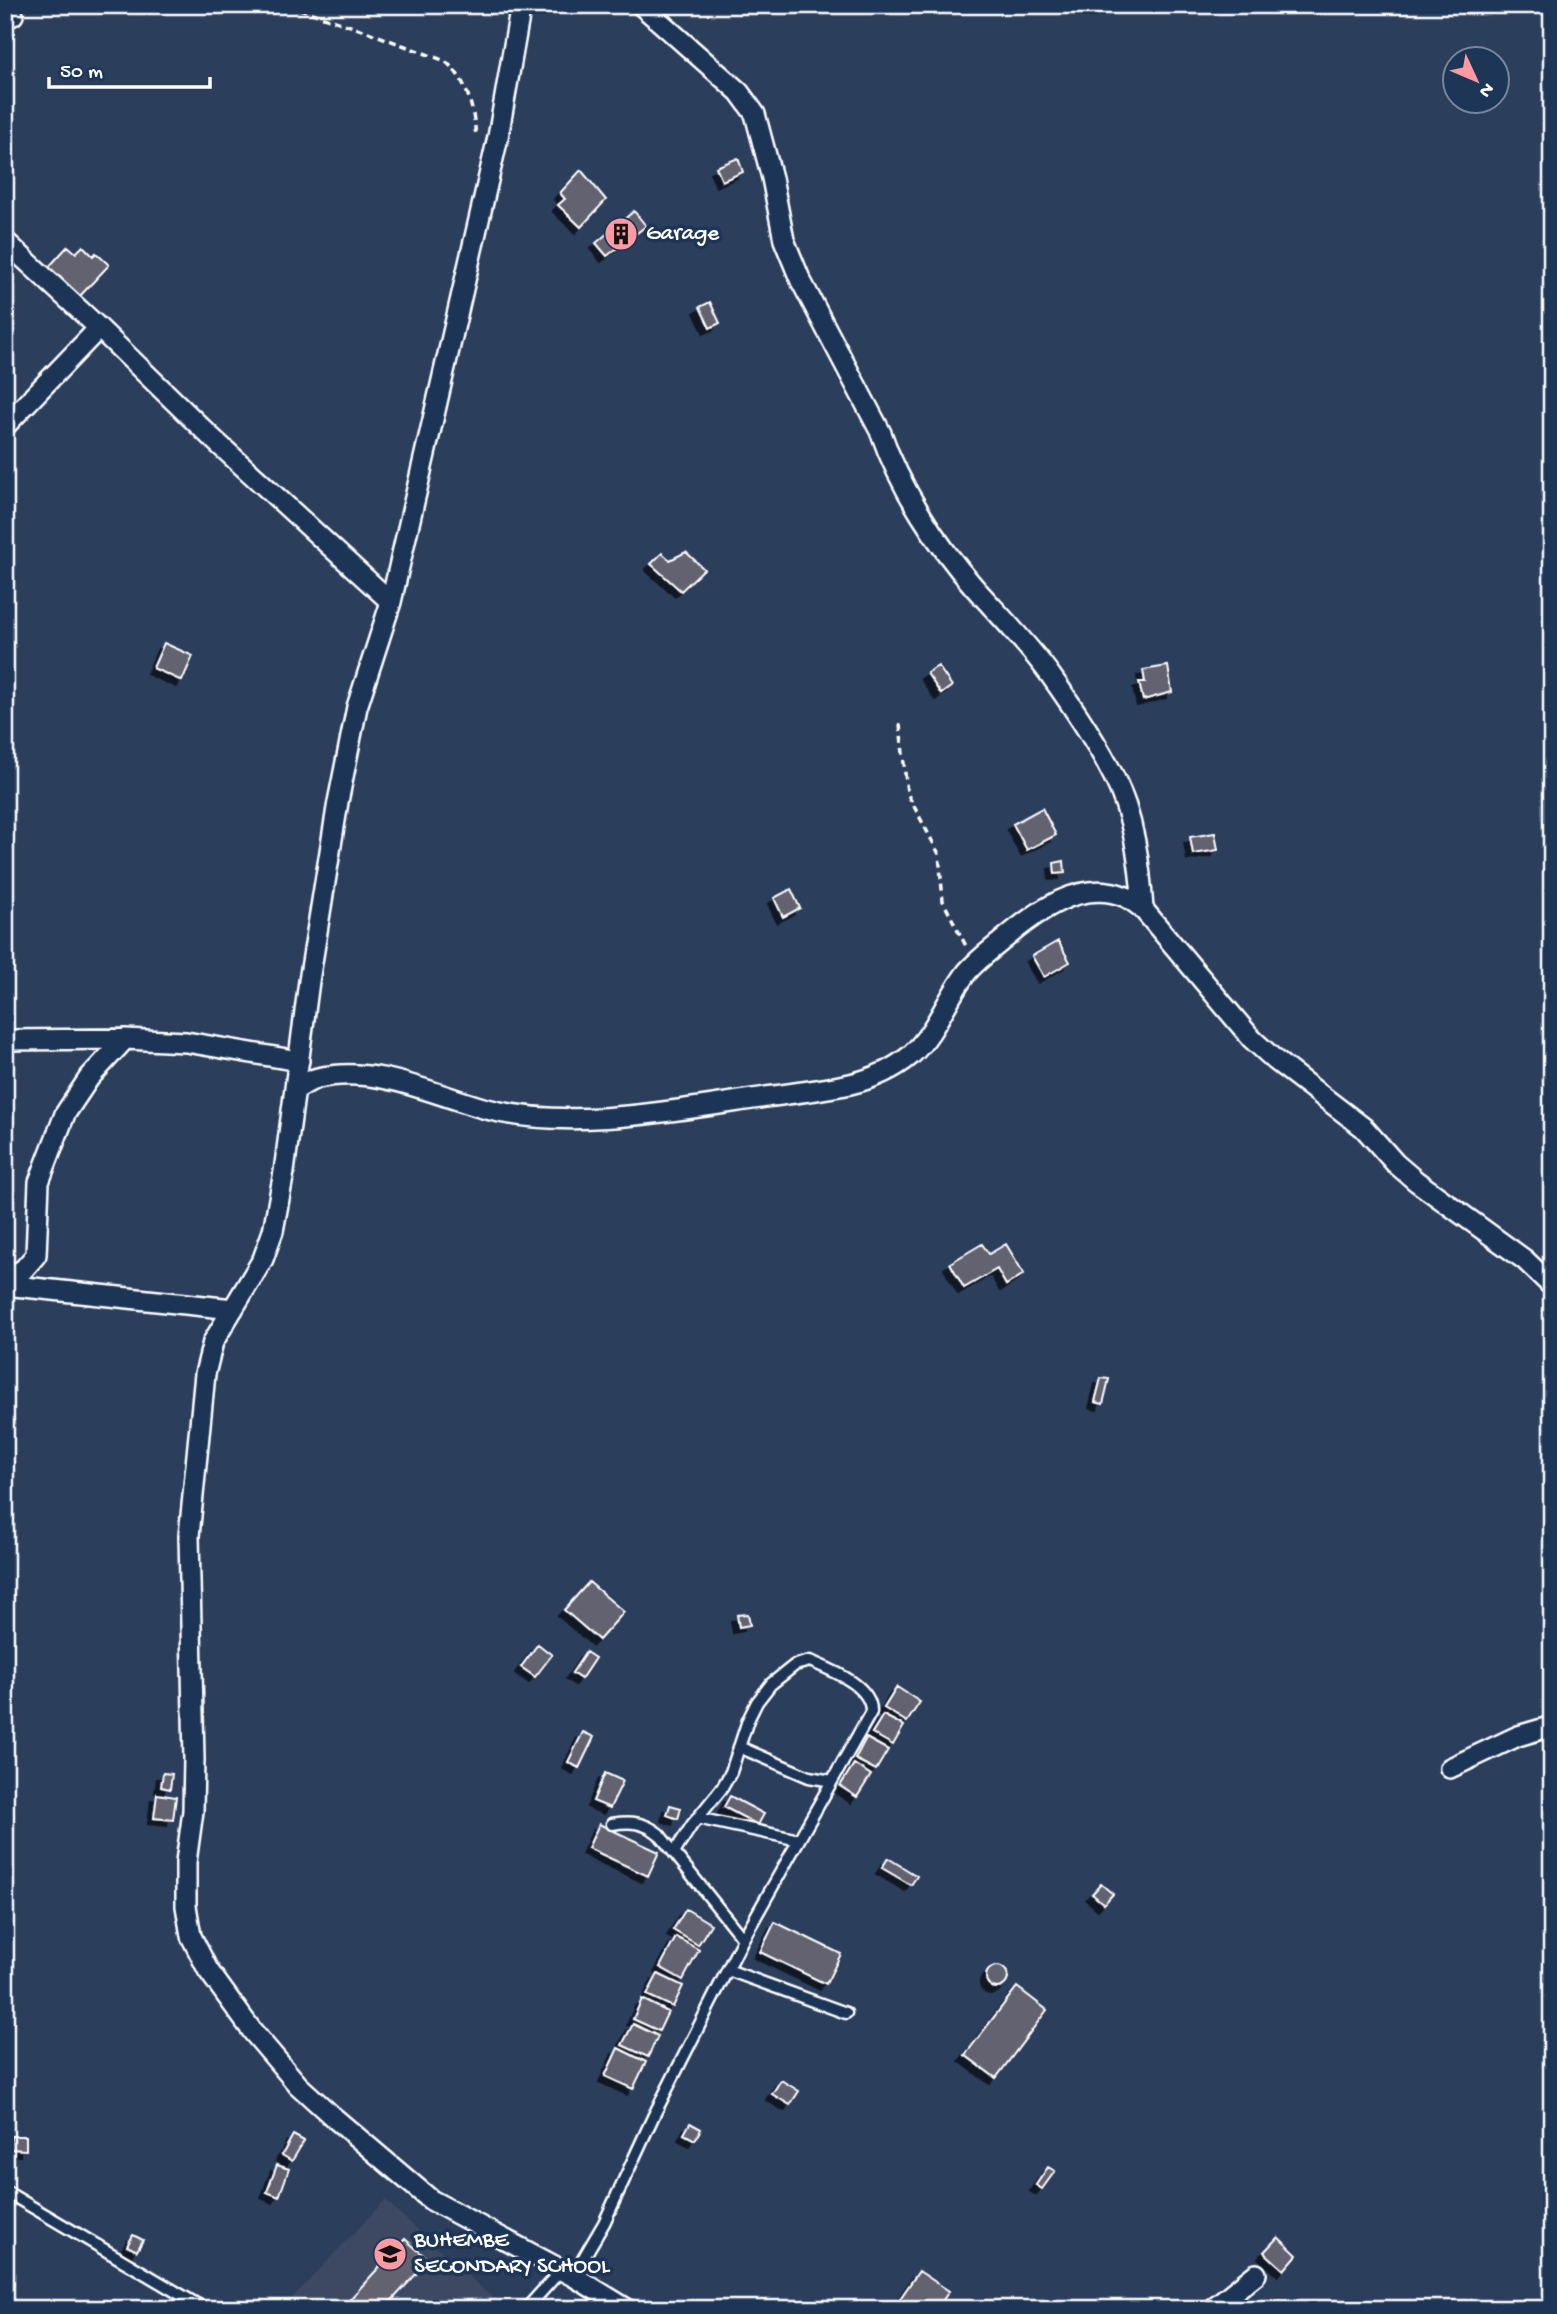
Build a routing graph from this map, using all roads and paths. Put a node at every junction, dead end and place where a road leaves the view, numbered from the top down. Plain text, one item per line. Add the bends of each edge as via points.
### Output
1 (288, 5) edge
2 (521, 5) edge
3 (641, 5) edge
4 (477, 145) dead end
5 (5, 241) edge
6 (99, 328) junction
7 (5, 426) edge
8 (391, 602) junction
9 (900, 724) dead end
10 (1143, 909) junction
11 (970, 968) junction
12 (125, 1039) junction
13 (5, 1040) edge
14 (299, 1060) junction
15 (295, 1090) junction
16 (5, 1278) edge
17 (5, 1285) edge
18 (1552, 1286) edge
19 (233, 1309) junction
20 (1552, 1726) edge
21 (739, 1747) junction
22 (1450, 1768) dead end
23 (832, 1781) junction
24 (697, 1818) junction
25 (612, 1824) dead end
26 (799, 1840) junction
27 (674, 1853) junction
28 (743, 1939) junction
29 (728, 1970) junction
30 (846, 2013) dead end
31 (5, 2191) edge
32 (567, 2273) junction
33 (1256, 2274) dead end
34 (205, 2309) edge
35 (526, 2309) edge
36 (627, 2309) edge
37 (1212, 2309) edge

1 - 4 path via 445,61 455,69 473,108
2 - 8 street via 498,137
3 - 10 street via 739,92 755,114 784,240 881,433 888,456 933,532 1050,675 1114,776 1139,861
5 - 6 street
6 - 7 street
6 - 8 street via 211,438
8 - 14 street via 356,708
9 - 11 path via 907,793 939,854 943,901 964,939
10 - 11 street via 1125,897 1103,892 1059,900
10 - 18 street via 1252,1039 1364,1128 1416,1181 1525,1260
11 - 15 street via 912,1054 868,1080 816,1091 573,1118 529,1117 483,1108 377,1077 316,1079
12 - 13 street
12 - 14 street via 186,1042
12 - 16 street via 89,1078 65,1114 39,1182 36,1255 23,1270
14 - 15 street
15 - 19 street via 272,1231 263,1259
17 - 19 street
19 - 32 street via 213,1342 205,1374 189,1536 194,1759 186,1906 191,1936 208,1970 253,2032 298,2085 332,2116 431,2200
20 - 22 street via 1518,1736
21 - 23 lane via 809,1777
21 - 23 lane via 748,1720 771,1684 795,1665 810,1661 858,1687 871,1705
21 - 24 lane via 722,1788
23 - 26 lane
24 - 26 lane
24 - 27 lane
25 - 27 lane via 630,1822 652,1828
26 - 28 lane
27 - 28 lane
28 - 29 lane
29 - 30 lane
29 - 32 lane via 604,2223
31 - 34 lane
32 - 35 lane
32 - 36 street
33 - 37 street

